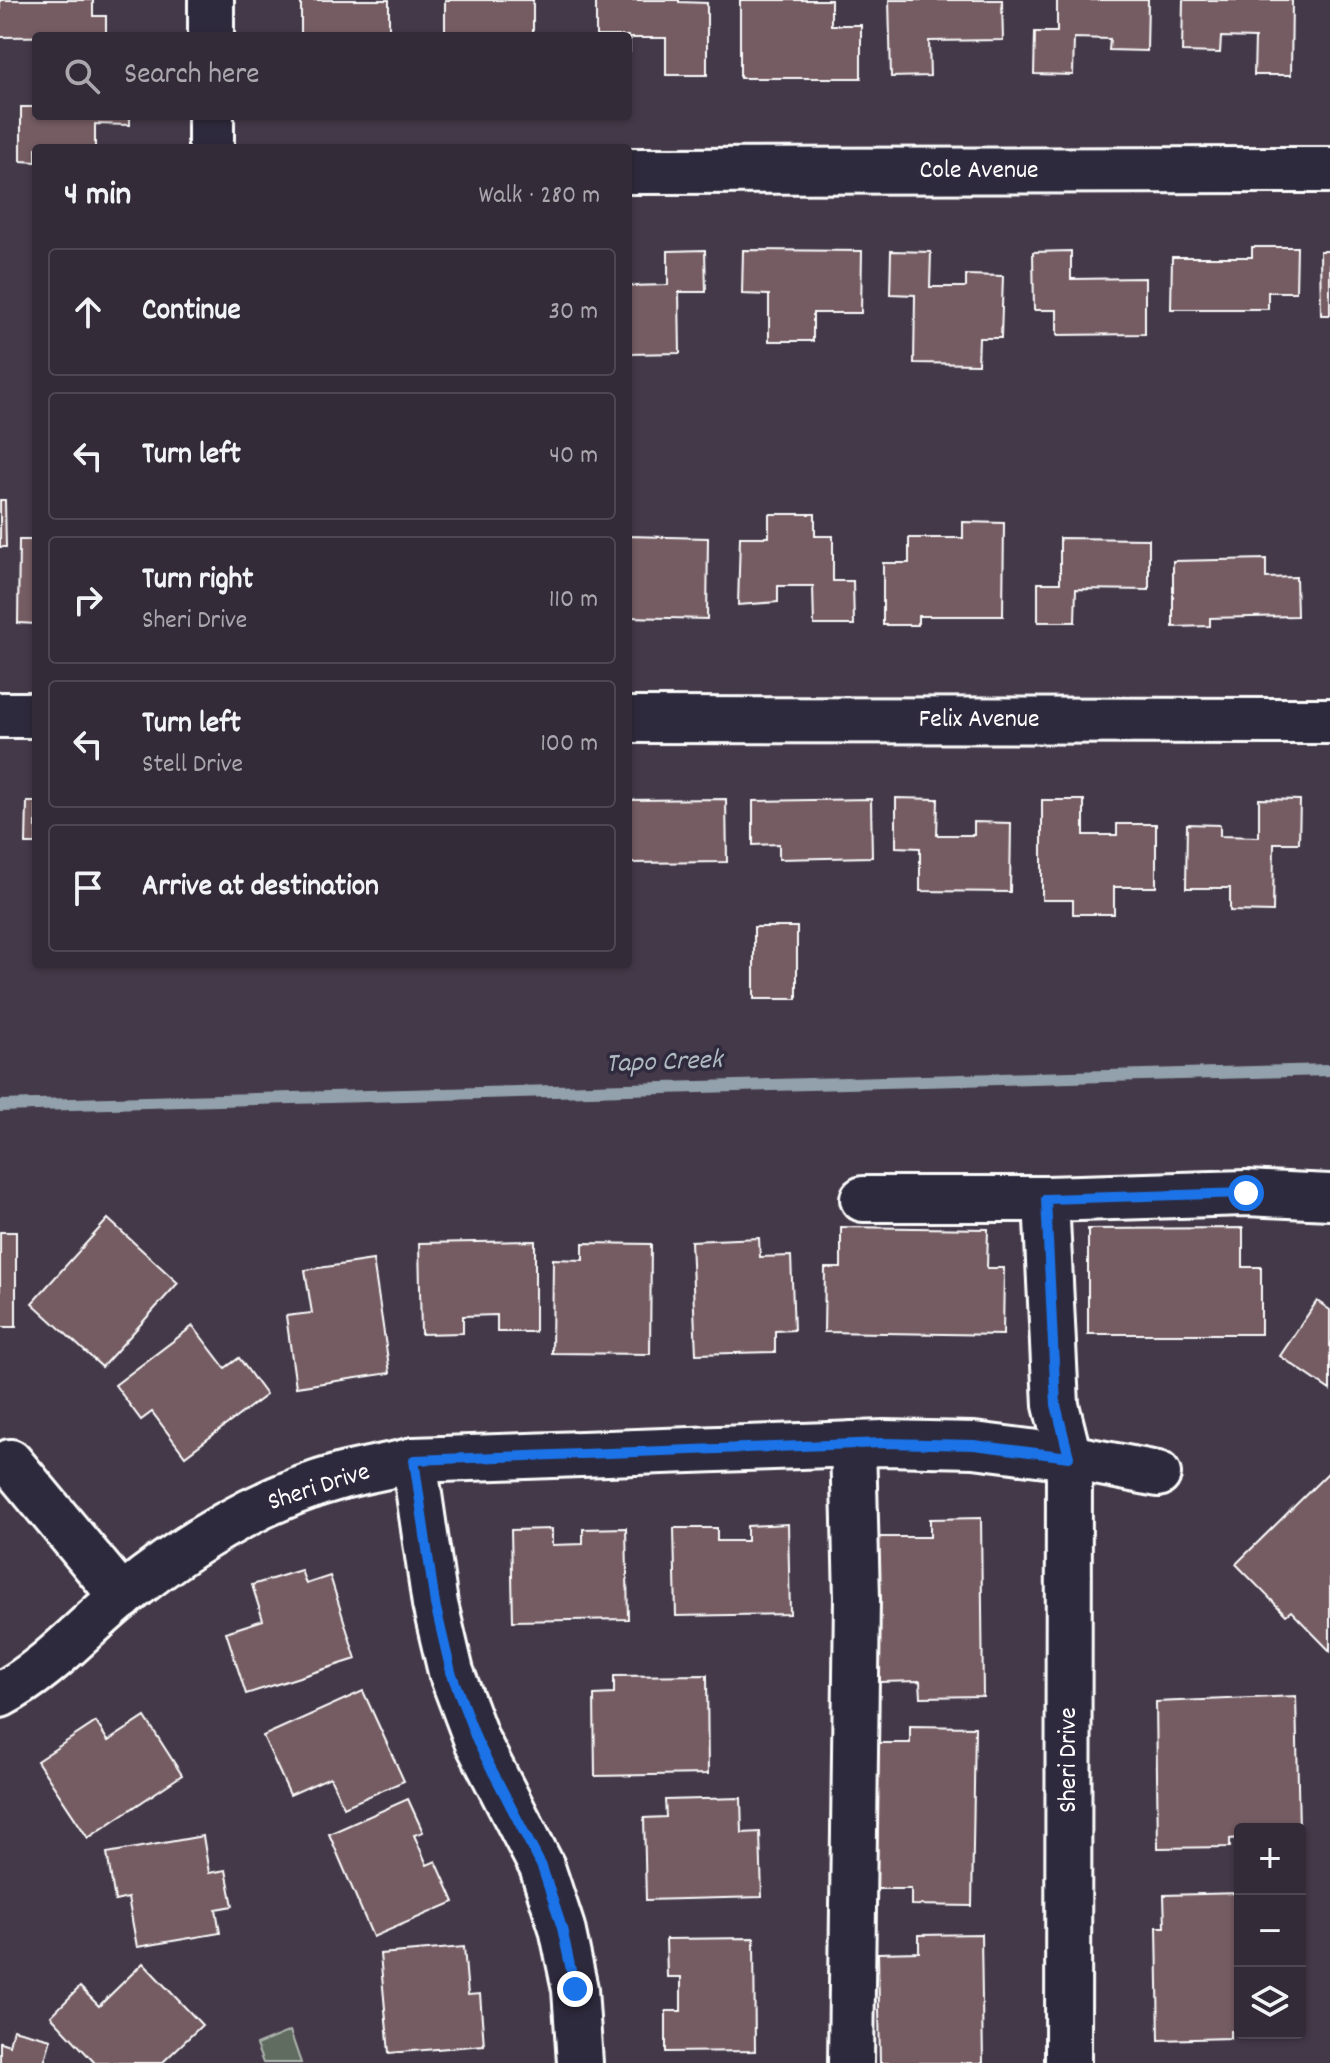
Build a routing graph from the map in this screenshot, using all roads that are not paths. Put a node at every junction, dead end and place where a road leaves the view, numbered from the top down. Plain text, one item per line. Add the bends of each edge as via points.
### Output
1 (211, 0) edge
2 (211, 32) edge
3 (211, 120) edge
4 (211, 144) edge
5 (1330, 170) edge
6 (632, 171) edge
7 (0, 715) edge
8 (32, 715) edge
9 (632, 720) edge
10 (1330, 721) edge
11 (1330, 1197) edge
12 (863, 1199) dead end
13 (1046, 1199) junction
14 (853, 1444) junction
15 (1069, 1457) junction
16 (414, 1460) junction
17 (10, 1462) dead end
18 (1158, 1474) dead end
19 (122, 1597) junction
20 (0, 1695) edge
21 (580, 2063) edge
22 (851, 2063) edge
23 (1068, 2063) edge

1 - 2 street
3 - 4 street
5 - 6 street, Cole Avenue
7 - 8 street
9 - 10 street, Felix Avenue
11 - 13 street via 1246,1193
12 - 13 street
13 - 15 street via 1056,1405
14 - 15 street, Sheri Drive via 974,1445
14 - 16 street, Sheri Drive
14 - 22 street via 857,1598
15 - 18 street, Sheri Drive
15 - 23 street, Sheri Drive
16 - 19 street, Sheri Drive via 340,1477 254,1509 188,1546
16 - 21 street via 435,1604 451,1672 477,1741 542,1867 575,1989
17 - 19 street
19 - 20 street, Sheri Drive via 54,1659

